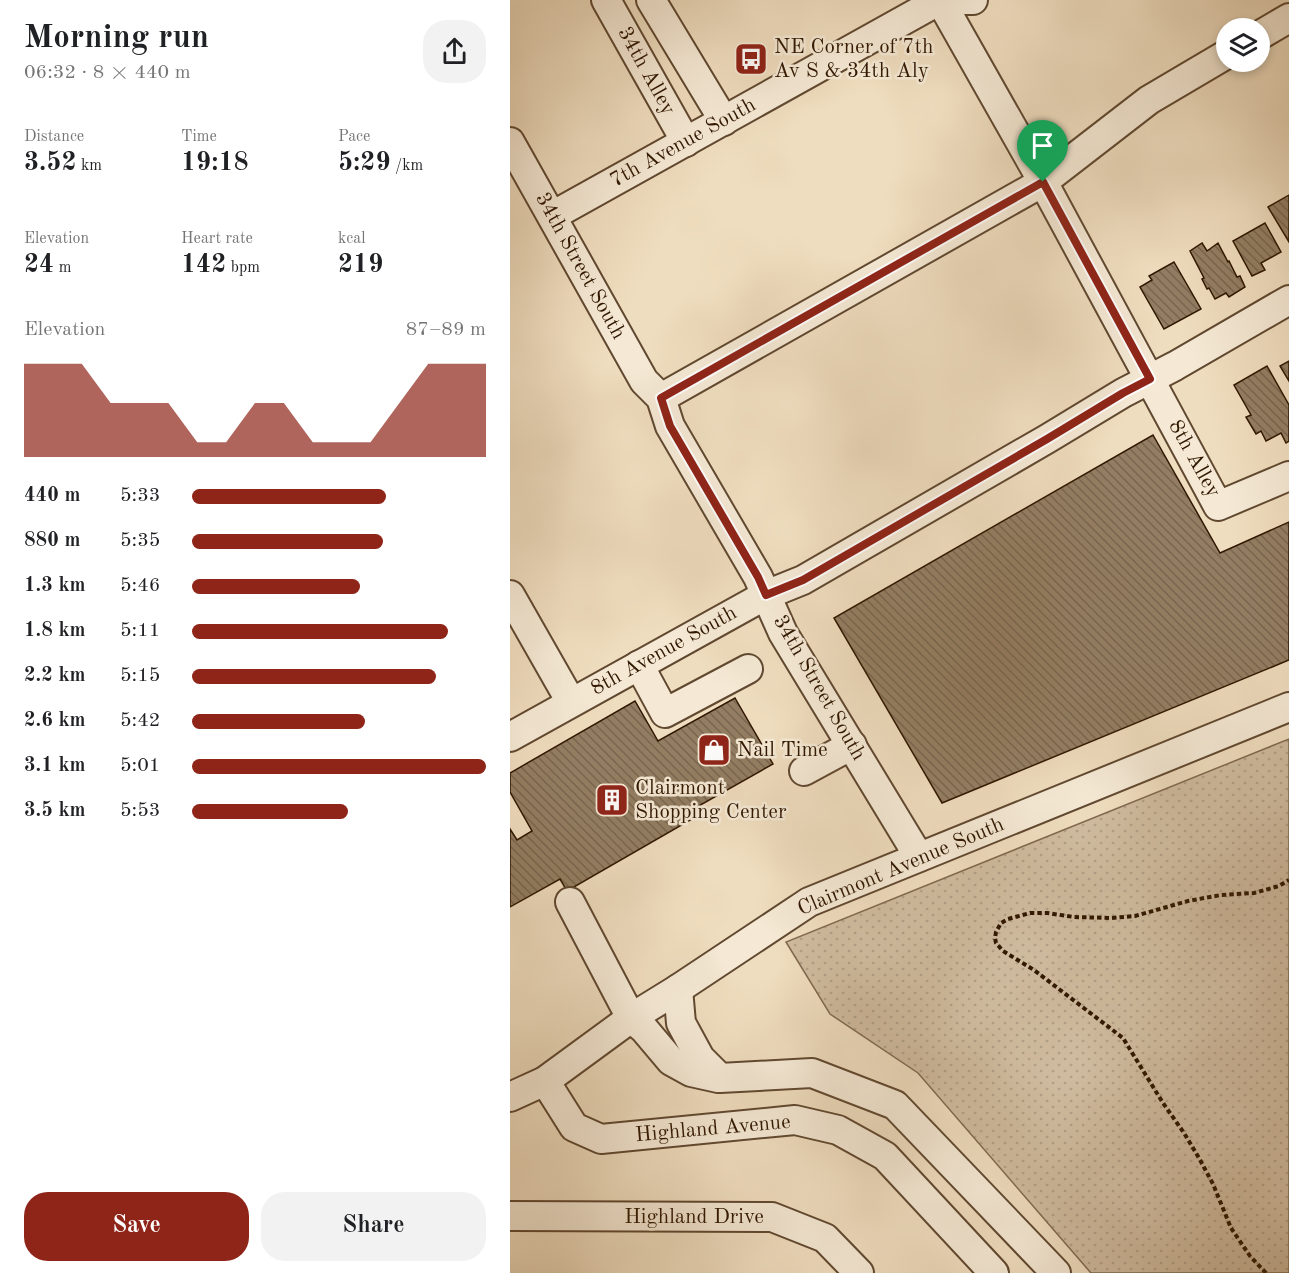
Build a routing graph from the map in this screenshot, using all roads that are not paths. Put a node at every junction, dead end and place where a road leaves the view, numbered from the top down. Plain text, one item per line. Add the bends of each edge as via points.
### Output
1 (606, 0) edge
2 (651, 0) edge
3 (940, 0) edge
4 (973, 0) edge
5 (1289, 18) edge
6 (1270, 29) edge
7 (1216, 60) edge
8 (724, 121) junction
9 (510, 142) edge
10 (686, 142) junction
11 (1043, 182) junction
12 (552, 216) junction
13 (1289, 300) edge
14 (1150, 379) junction
15 (661, 398) junction
16 (1289, 476) edge
17 (510, 595) edge
18 (766, 595) junction
19 (639, 665) junction
20 (748, 669) dead end
21 (571, 702) junction
22 (1289, 707) edge
23 (510, 737) edge
24 (852, 745) junction
25 (804, 771) dead end
26 (919, 857) junction
27 (570, 902) dead end
28 (678, 989) junction
29 (631, 1018) junction
30 (720, 1078) junction
31 (545, 1082) junction
32 (510, 1097) edge
33 (510, 1216) edge
34 (859, 1273) edge
35 (994, 1273) edge
36 (1056, 1273) edge

1 - 10 street, 34th Alley
2 - 8 street
3 - 4 street
3 - 8 street, 7th Avenue South
3 - 11 street
5 - 6 street
7 - 11 street via 1149,100
8 - 10 street, 7th Avenue South
9 - 12 street, 34th Street South
10 - 12 street, 7th Avenue South
11 - 14 street
11 - 15 street
12 - 15 street, 34th Street South via 644,381
13 - 14 street, 8th Avenue South
14 - 16 street, 8th Alley via 1218,506
14 - 18 street, 8th Avenue South via 803,580
15 - 18 street, 34th Street South via 670,426
17 - 21 street
18 - 19 street, 8th Avenue South
18 - 24 street, 34th Street South via 783,633
19 - 20 street via 665,713
19 - 21 street, 8th Avenue South
21 - 23 street, 8th Avenue South
22 - 26 street, Clairmont Avenue South
24 - 25 street
24 - 26 street, 34th Street South
26 - 28 street, Clairmont Avenue South via 809,902
27 - 29 street
28 - 29 street, Clairmont Avenue South
28 - 30 street via 681,1023 700,1058
29 - 30 street via 671,1061 691,1072
29 - 31 street, Clairmont Avenue South
30 - 36 street via 812,1073 895,1106
31 - 32 street, Clairmont Avenue South
31 - 35 street, Highland Avenue via 574,1127 601,1138 795,1120 838,1130 885,1156
33 - 34 street, Highland Drive via 772,1217 825,1238

